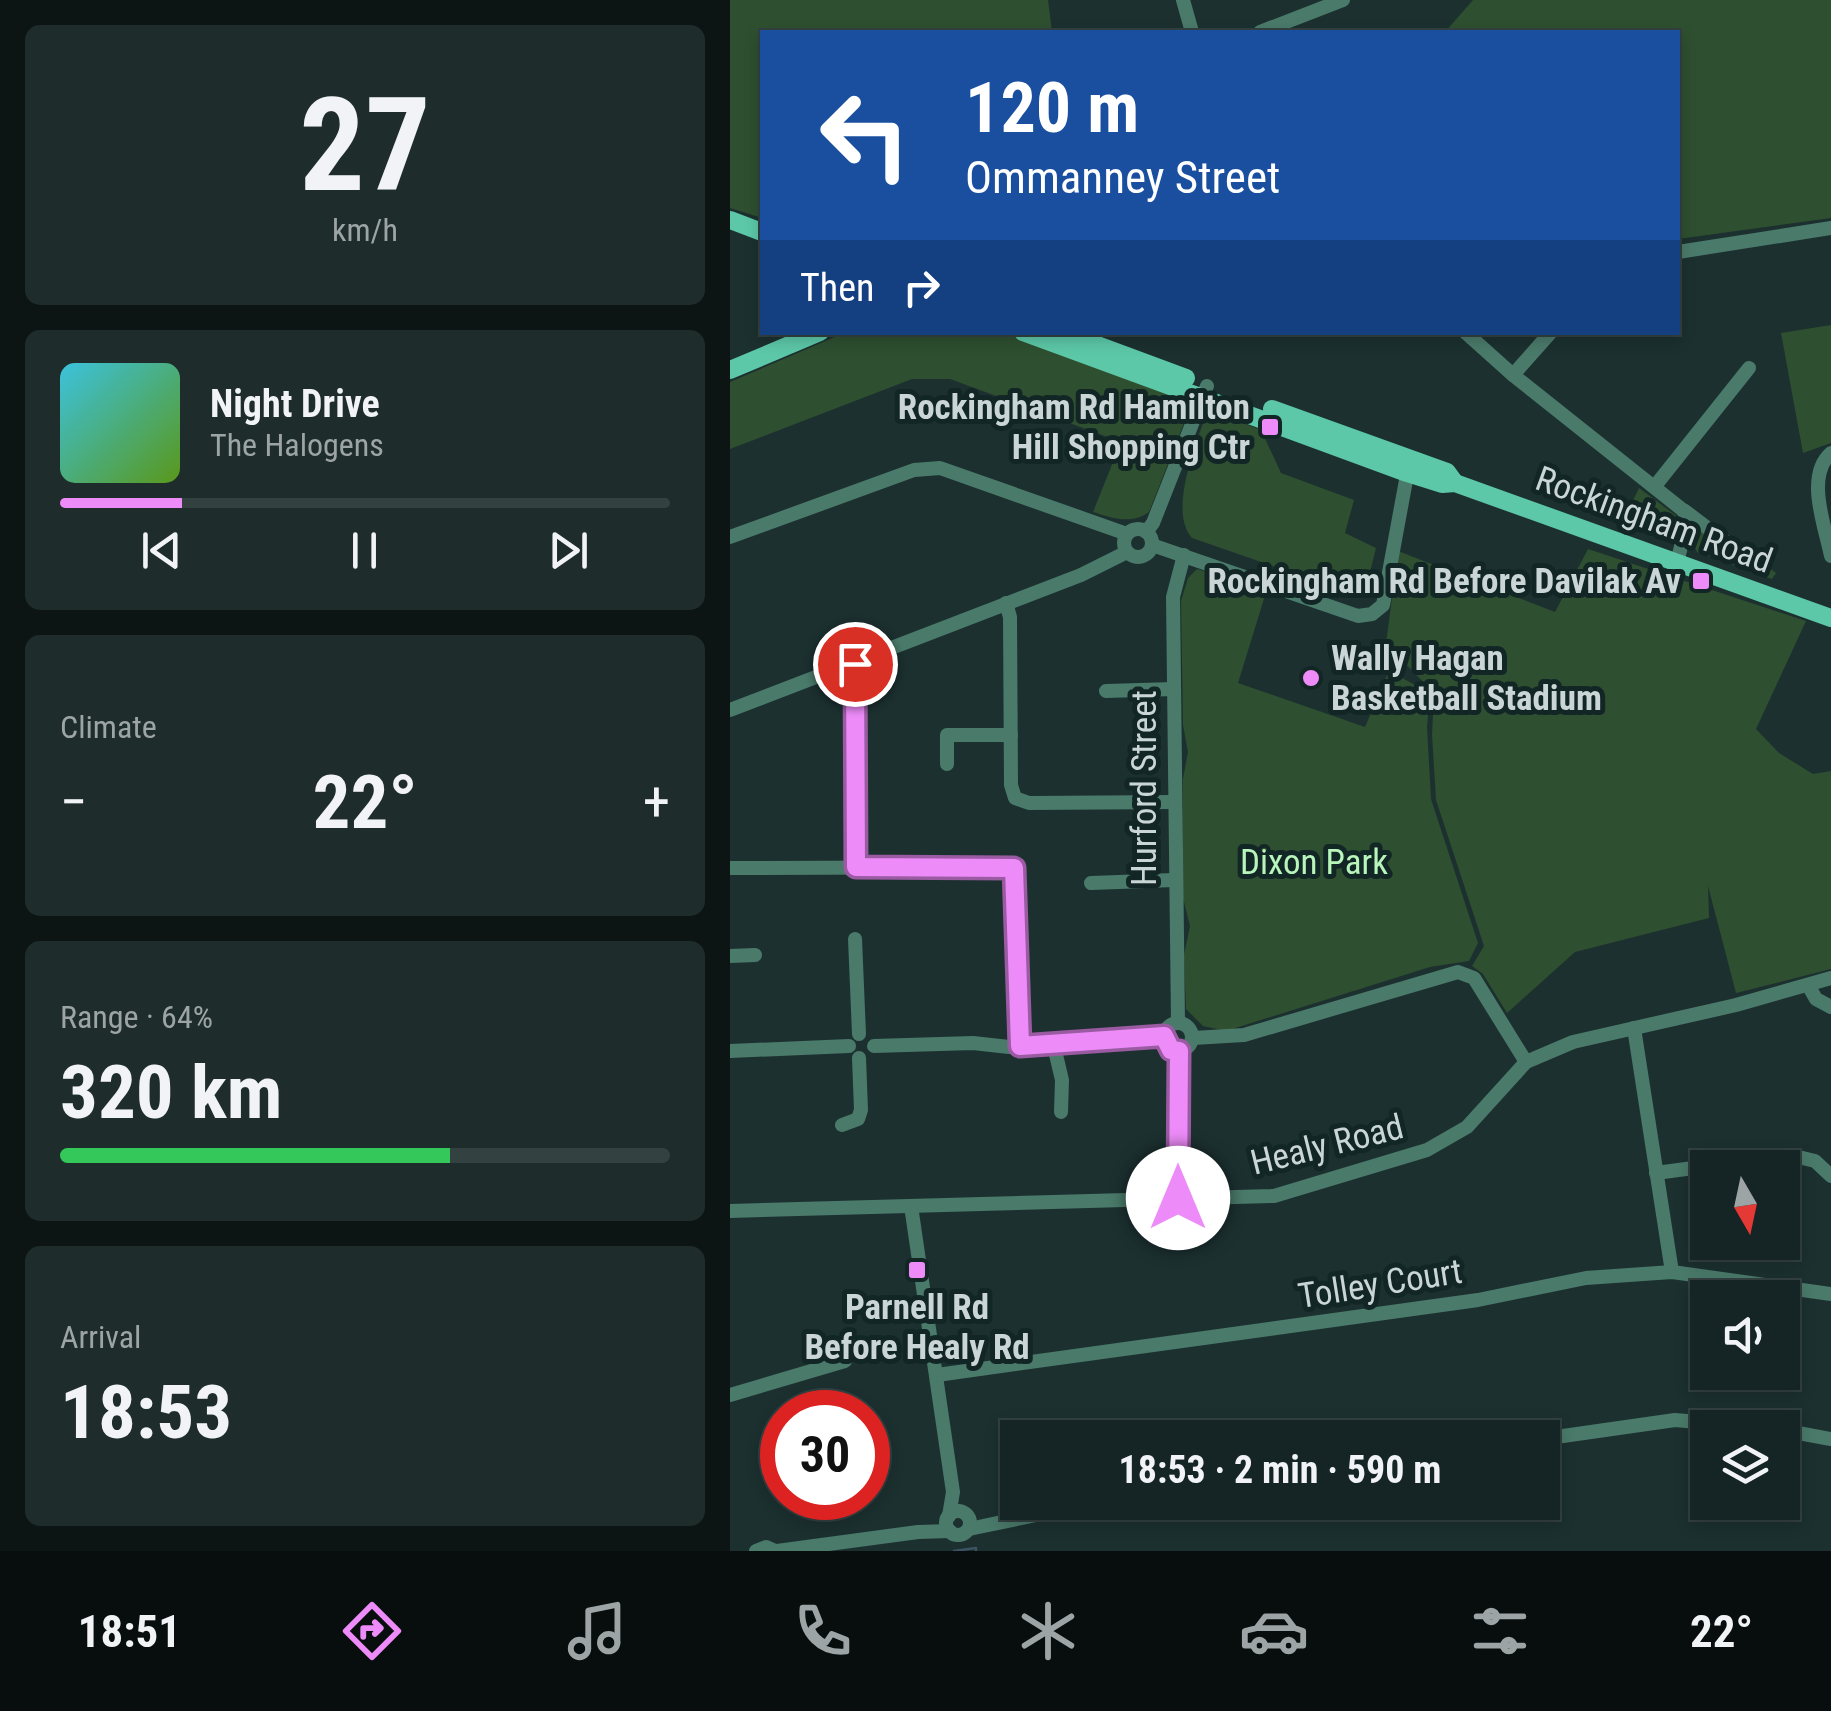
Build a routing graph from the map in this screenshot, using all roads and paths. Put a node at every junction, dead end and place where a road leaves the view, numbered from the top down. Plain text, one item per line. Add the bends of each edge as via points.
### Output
1 (1183, 0) edge
2 (1343, 0) edge
3 (1191, 30) edge
4 (1265, 30) edge
5 (730, 220) edge
6 (1831, 228) edge
7 (760, 231) edge
8 (1680, 252) edge
9 (791, 335) edge
10 (813, 335) edge
11 (1032, 335) edge
12 (1076, 335) edge
13 (1468, 335) edge
14 (1548, 335) edge
15 (730, 360) edge
16 (1749, 368) dead end
17 (730, 370) edge
18 (1513, 376) junction
19 (1205, 391) junction
20 (1831, 453) edge
21 (1409, 466) junction
22 (1655, 486) junction
23 (1684, 510) junction
24 (1127, 534) junction
25 (730, 537) edge
26 (1149, 538) junction
27 (1127, 552) junction
28 (1184, 555) junction
29 (1744, 556) dead end
30 (1831, 556) edge
31 (1677, 562) junction
32 (1006, 603) junction
33 (1831, 618) edge
34 (855, 664) junction
35 (1174, 689) junction
36 (1106, 690) dead end
37 (730, 710) edge
38 (1011, 736) junction
39 (947, 764) dead end
40 (1175, 802) junction
41 (856, 867) junction
42 (730, 868) edge
43 (1174, 880) junction
44 (1091, 882) dead end
45 (855, 940) dead end
46 (730, 956) edge
47 (755, 956) dead end
48 (1831, 978) edge
49 (1808, 985) junction
50 (1831, 1007) edge
51 (1178, 1022) junction
52 (1634, 1028) junction
53 (860, 1034) junction
54 (1164, 1036) junction
55 (1193, 1038) junction
56 (1053, 1042) junction
57 (874, 1046) junction
58 (1020, 1046) junction
59 (730, 1051) edge
60 (1179, 1051) junction
61 (854, 1052) junction
62 (1526, 1062) junction
63 (1061, 1112) dead end
64 (842, 1124) dead end
65 (1656, 1173) junction
66 (1831, 1176) edge
67 (1178, 1198) junction
68 (911, 1206) junction
69 (730, 1210) edge
70 (1672, 1272) junction
71 (1831, 1294) edge
72 (846, 1361) dead end
73 (937, 1375) junction
74 (730, 1394) edge
75 (1690, 1421) edge
76 (1800, 1434) edge
77 (1560, 1436) edge
78 (1831, 1440) edge
79 (1000, 1520) edge
80 (958, 1521) junction
81 (800, 1550) edge
82 (756, 1551) edge
83 (776, 1551) edge

1 - 3 street
2 - 4 street
5 - 7 main road
6 - 8 street
9 - 15 main road
10 - 17 main road
11 - 19 main road, Rockingham Road
12 - 19 main road, Rockingham Road
13 - 18 street
14 - 18 street
16 - 22 street
18 - 22 street
19 - 21 main road, Rockingham Road
19 - 26 street
20 - 30 street via 1820,462 1817,482
21 - 28 street via 1383,605 1372,614 1358,616
21 - 31 main road, Rockingham Road via 1446,472 1455,483
22 - 23 street
23 - 29 street
23 - 31 street
24 - 25 street via 940,468 914,470
24 - 26 street via 1134,529
24 - 27 street
26 - 27 street via 1144,556
26 - 28 street
27 - 32 street
28 - 35 street, Hurford Street via 1173,598
31 - 33 main road, Rockingham Road
32 - 34 street
32 - 38 street
34 - 37 street
34 - 41 street
35 - 36 street
35 - 40 street, Hurford Street
38 - 39 street via 946,736
38 - 40 street via 1015,798
40 - 43 street, Hurford Street
41 - 42 street
41 - 58 street via 1014,868
43 - 44 street
43 - 51 street, Hurford Street
45 - 53 street
46 - 47 street
48 - 49 street, Healy Road
49 - 50 street
49 - 52 street, Healy Road
51 - 54 street
51 - 55 street
52 - 62 street, Healy Road
52 - 65 street
53 - 57 street
53 - 61 street via 854,1036
54 - 56 street
54 - 60 street
55 - 60 street
55 - 62 street via 1244,1035 1458,972 1474,978
56 - 58 street
56 - 63 street
57 - 58 street
57 - 61 street via 866,1057
59 - 61 street
60 - 67 street
61 - 64 street via 862,1110 858,1119
62 - 67 street, Healy Road via 1467,1126 1427,1150 1274,1196
65 - 66 street via 1790,1155 1815,1161
65 - 70 street
67 - 68 street, Healy Road
68 - 69 street, Healy Road
68 - 73 street
70 - 71 street, Tolley Court
70 - 73 street, Tolley Court via 1586,1278 1478,1300
72 - 74 street
73 - 80 street
75 - 77 street
76 - 78 street
79 - 80 street
80 - 81 street
81 - 83 street
82 - 83 street

